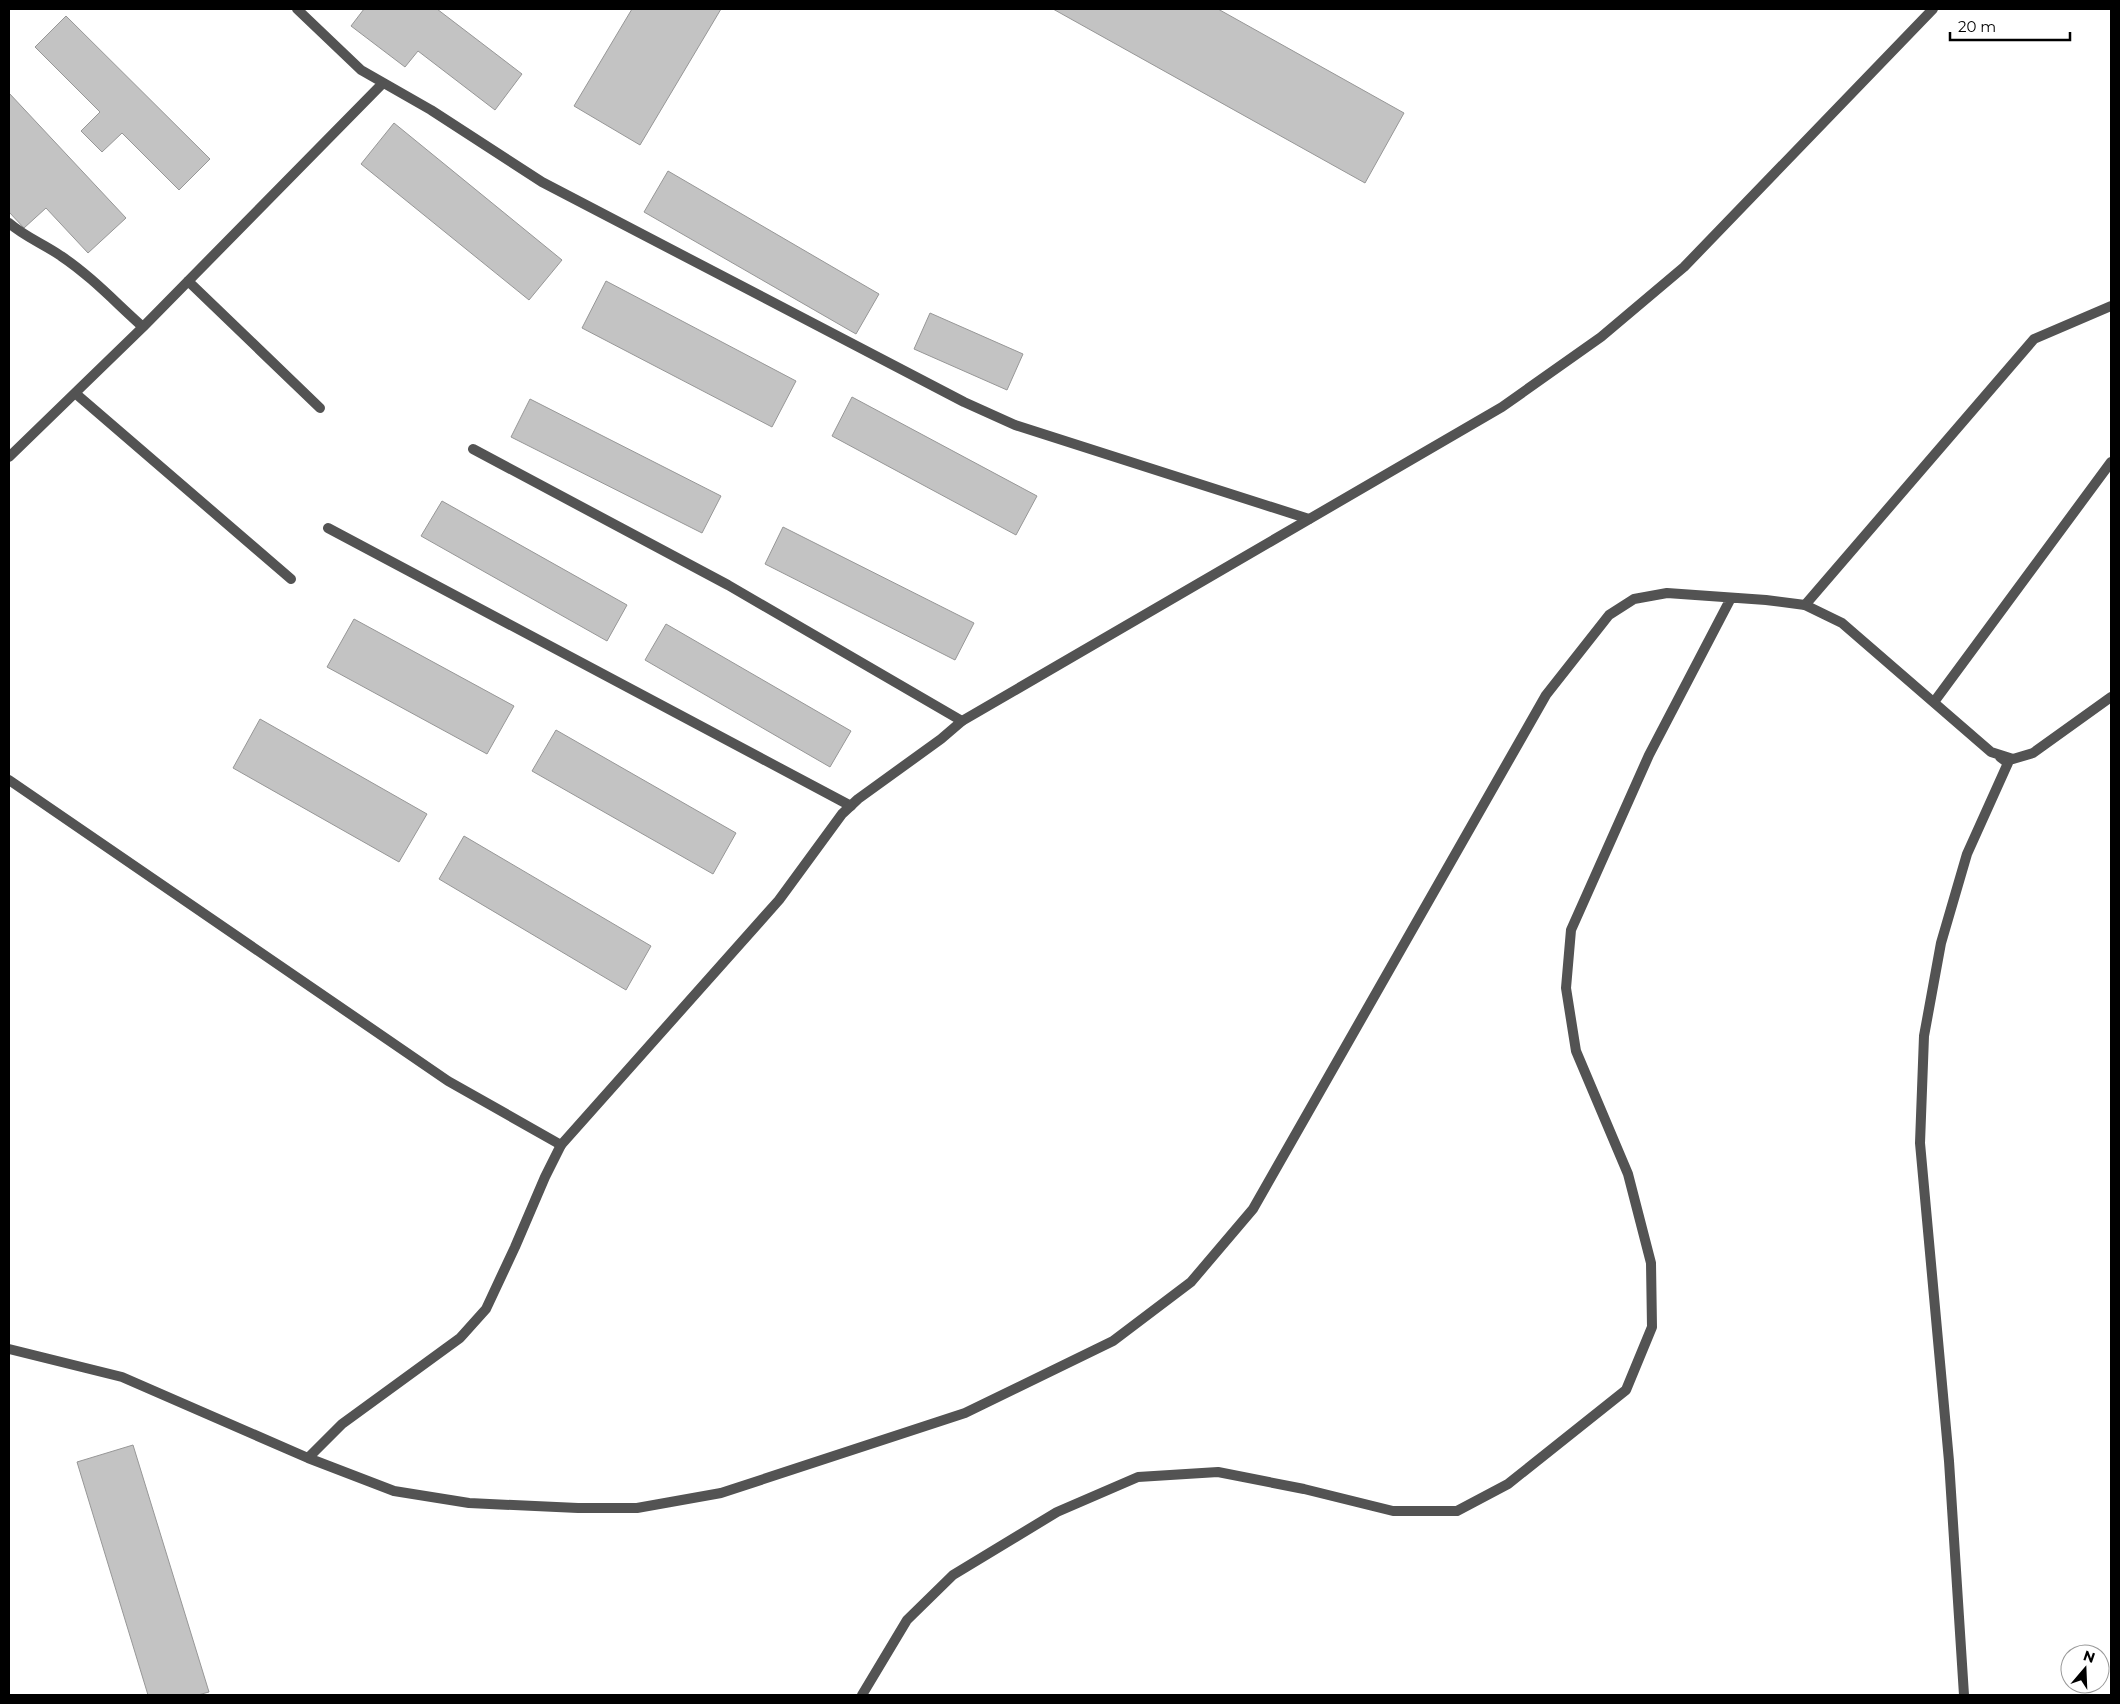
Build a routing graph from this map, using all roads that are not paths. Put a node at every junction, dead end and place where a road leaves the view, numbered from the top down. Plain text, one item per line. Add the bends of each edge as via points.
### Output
1 (297, 9) edge
2 (1933, 9) edge
3 (383, 83) junction
4 (9, 223) edge
5 (188, 281) junction
6 (2111, 306) edge
7 (143, 327) junction
8 (76, 394) junction
9 (320, 408) dead end
10 (473, 449) dead end
11 (9, 457) edge
12 (2111, 462) edge
13 (1309, 519) junction
14 (328, 528) dead end
15 (291, 578) dead end
16 (1731, 598) junction
17 (1805, 605) junction
18 (2111, 697) edge
19 (1934, 702) junction
20 (962, 721) junction
21 (1991, 752) junction
22 (9, 780) edge
23 (851, 806) junction
24 (561, 1145) junction
25 (9, 1349) edge
26 (308, 1458) junction
27 (862, 1695) edge
28 (1964, 1695) edge

1 - 3 street via 361,70
2 - 13 street via 1684,268 1601,337 1502,407
3 - 5 street
3 - 13 street via 542,182 964,402 1014,425
4 - 7 street via 22,234 60,254
5 - 7 street
5 - 9 street
6 - 17 street via 2034,339
7 - 8 street
8 - 11 street
8 - 15 street
10 - 20 street via 728,585
12 - 19 street
13 - 20 street
14 - 23 street
16 - 17 street
16 - 26 street via 1667,593 1634,599 1609,615 1546,695 1253,1209 1191,1282 1113,1340 965,1412 721,1493 637,1508 460,1502 394,1491
16 - 27 street via 1649,755 1571,930 1566,988 1576,1051 1628,1174 1651,1263 1652,1327 1626,1390 1508,1484 1457,1511 1393,1511 1218,1472 1138,1477 1057,1512 954,1575 907,1620
17 - 19 street via 1842,623
18 - 21 street via 2034,753 2013,759
19 - 21 street
20 - 23 street
21 - 28 street via 2008,763 1967,854 1941,943 1924,1036 1920,1143 1949,1461
22 - 24 street via 448,1081
23 - 24 street via 779,900
24 - 26 street via 486,1309 460,1338 342,1424
25 - 26 street via 122,1377

